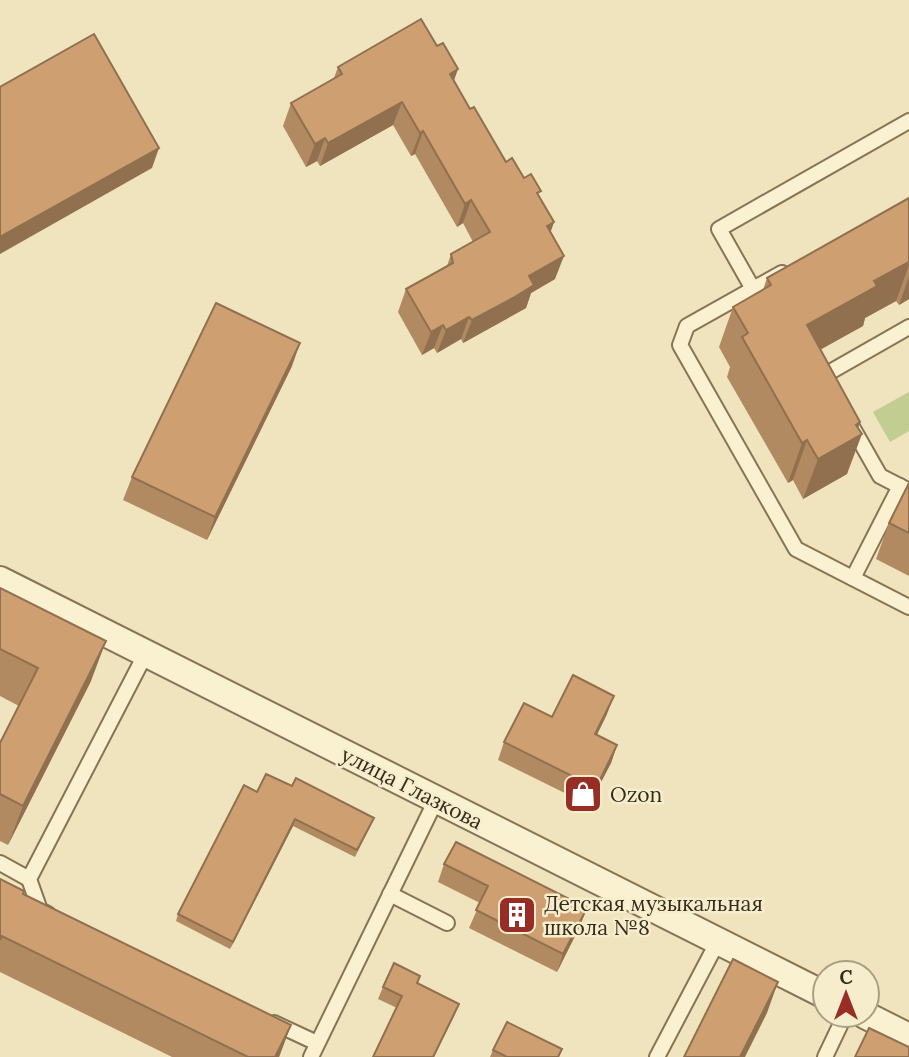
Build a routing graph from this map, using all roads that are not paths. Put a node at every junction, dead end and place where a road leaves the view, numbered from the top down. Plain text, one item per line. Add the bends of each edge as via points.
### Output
1 (909, 121) edge
2 (789, 268) edge
3 (753, 289) junction
4 (909, 327) edge
5 (904, 489) edge
6 (853, 578) junction
7 (0, 580) edge
8 (909, 607) edge
9 (146, 653) junction
10 (436, 800) junction
11 (0, 863) edge
12 (29, 878) junction
13 (390, 894) junction
14 (64, 921) edge
15 (447, 923) dead end
16 (718, 941) junction
17 (811, 988) edge
18 (257, 1014) edge
19 (881, 1023) edge
20 (838, 1029) edge
21 (909, 1037) edge
22 (314, 1050) edge
23 (657, 1057) edge
24 (825, 1057) edge

1 - 3 lane via 719,229
2 - 3 lane
3 - 6 lane via 687,326 680,345 796,549
4 - 5 lane via 823,376 880,476
5 - 6 lane
6 - 8 lane
7 - 9 street, улица Глазкова
9 - 10 street, улица Глазкова
9 - 12 lane
10 - 13 lane
10 - 16 street, улица Глазкова
11 - 12 lane
12 - 14 lane via 40,910
13 - 15 lane
13 - 22 lane
16 - 17 street, улица Глазкова
16 - 23 lane
18 - 22 lane
19 - 21 street
20 - 24 lane

